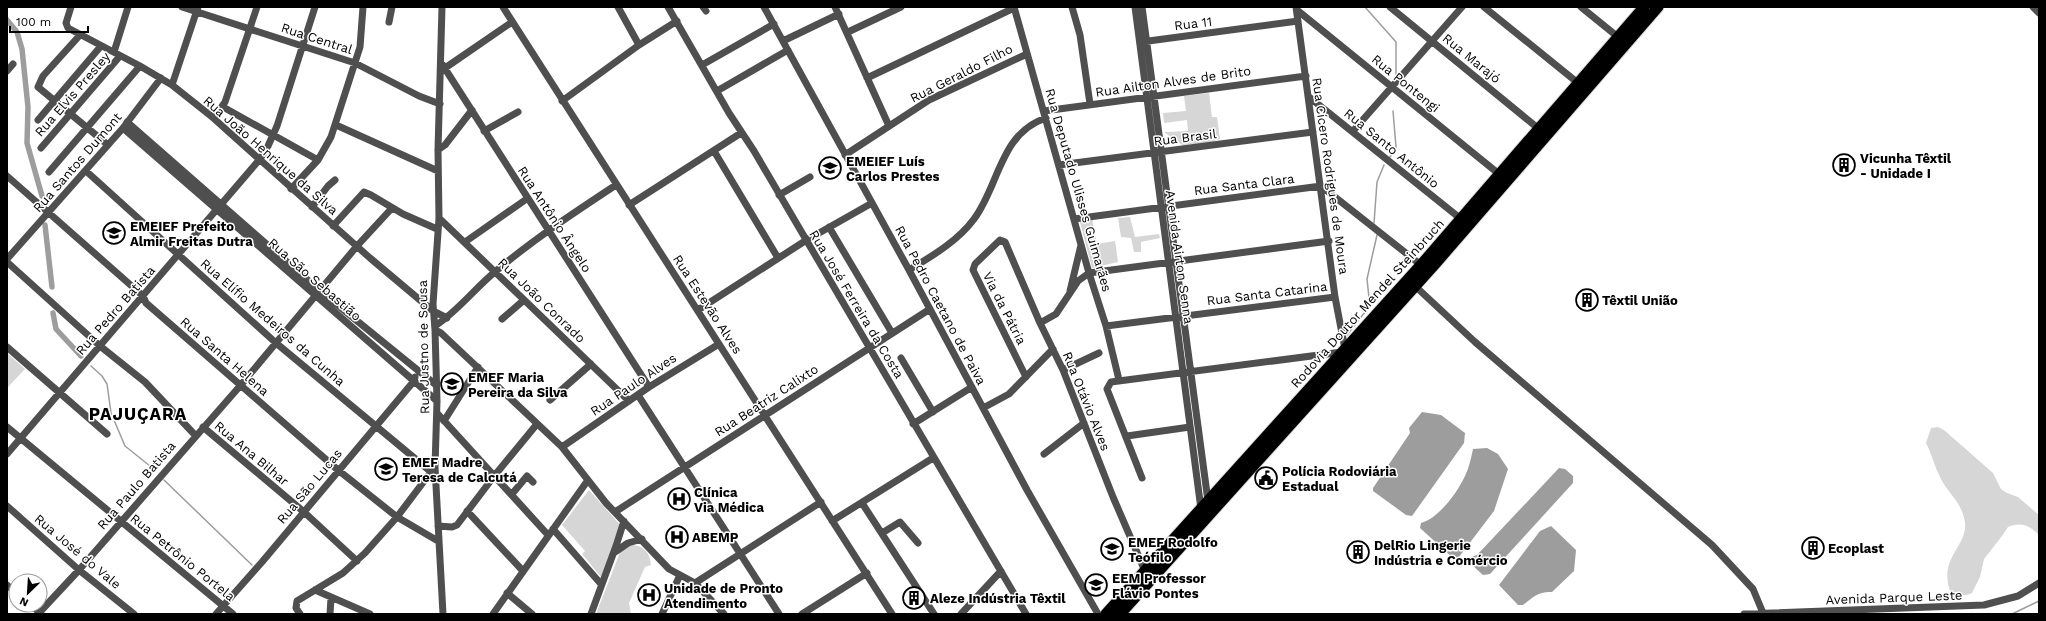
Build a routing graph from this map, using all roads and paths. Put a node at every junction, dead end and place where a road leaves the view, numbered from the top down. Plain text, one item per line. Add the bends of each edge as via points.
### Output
1 (71, 7) edge
2 (128, 7) edge
3 (182, 7) edge
4 (257, 7) edge
5 (315, 7) edge
6 (363, 7) edge
7 (392, 7) edge
8 (442, 7) edge
9 (502, 7) edge
10 (618, 7) edge
11 (668, 7) edge
12 (764, 7) edge
13 (835, 7) edge
14 (901, 7) edge
15 (1014, 7) edge
16 (1072, 7) edge
17 (1135, 7) edge
18 (1142, 7) edge
19 (1390, 7) edge
20 (1462, 7) edge
21 (1484, 7) edge
22 (1581, 7) edge
23 (1644, 7) edge
24 (1658, 7) edge
25 (2033, 7) edge
26 (197, 9) edge
27 (1296, 9) edge
28 (2039, 13) edge
29 (839, 14) junction
30 (677, 21) junction
31 (1298, 21) junction
32 (389, 22) dead end
33 (512, 22) junction
34 (774, 24) junction
35 (250, 28) junction
36 (848, 32) junction
37 (80, 35) junction
38 (1618, 37) junction
39 (1142, 41) junction
40 (783, 42) junction
41 (1433, 42) junction
42 (303, 45) junction
43 (101, 46) junction
44 (639, 46) junction
45 (788, 50) junction
46 (117, 54) junction
47 (1027, 54) junction
48 (355, 63) junction
49 (13, 64) dead end
50 (702, 65) junction
51 (140, 66) junction
52 (443, 66) junction
53 (7, 70) edge
54 (1306, 76) junction
55 (161, 78) junction
56 (867, 78) junction
57 (1578, 83) junction
58 (172, 85) junction
59 (1392, 87) junction
60 (717, 91) junction
61 (1309, 97) junction
62 (1150, 98) junction
63 (54, 100) junction
64 (562, 101) junction
65 (440, 104) junction
66 (1090, 104) junction
67 (223, 107) junction
68 (472, 110) junction
69 (518, 112) dead end
70 (71, 114) junction
71 (1045, 115) junction
72 (211, 116) junction
73 (38, 120) dead end
74 (125, 125) junction
75 (336, 125) junction
76 (889, 126) junction
77 (88, 127) junction
78 (1539, 129) junction
79 (484, 131) junction
80 (1313, 132) junction
81 (1353, 132) junction
82 (742, 133) junction
83 (273, 136) junction
84 (108, 145) junction
85 (42, 148) dead end
86 (438, 150) junction
87 (714, 151) junction
88 (1162, 152) junction
89 (1154, 153) junction
90 (845, 155) junction
91 (260, 159) junction
92 (318, 160) junction
93 (1060, 165) junction
94 (86, 171) junction
95 (438, 171) junction
96 (49, 172) dead end
97 (1499, 174) junction
98 (7, 176) edge
99 (810, 176) dead end
100 (335, 180) dead end
101 (616, 185) junction
102 (1321, 186) junction
103 (291, 189) junction
104 (779, 195) junction
105 (528, 198) junction
106 (872, 203) junction
107 (629, 205) junction
108 (220, 206) junction
109 (1168, 206) junction
110 (312, 207) junction
111 (1161, 207) junction
112 (392, 208) junction
113 (48, 212) junction
114 (439, 218) junction
115 (1074, 218) junction
116 (1461, 219) junction
117 (333, 226) junction
118 (829, 227) junction
119 (437, 229) junction
120 (548, 230) junction
121 (805, 241) junction
122 (1329, 241) junction
123 (466, 242) junction
124 (1005, 242) joint
125 (1081, 245) junction
126 (357, 246) junction
127 (179, 255) junction
128 (283, 256) junction
129 (778, 258) junction
130 (7, 260) edge
131 (1176, 261) junction
132 (277, 262) junction
133 (1168, 262) junction
134 (1421, 265) junction
135 (909, 270) junction
136 (495, 271) junction
137 (1089, 274) junction
138 (1415, 286) junction
139 (317, 292) junction
140 (1070, 292) junction
141 (143, 296) junction
142 (1335, 297) junction
143 (524, 300) junction
144 (930, 309) junction
145 (698, 310) junction
146 (433, 311) junction
147 (1179, 316) junction
148 (355, 318) junction
149 (447, 318) junction
150 (502, 319) dead end
151 (1040, 323) junction
152 (350, 324) junction
153 (1106, 326) junction
154 (435, 328) junction
155 (892, 333) junction
156 (276, 343) junction
157 (379, 344) junction
158 (719, 344) junction
159 (100, 346) junction
160 (7, 347) edge
161 (870, 348) junction
162 (1053, 350) junction
163 (1343, 350) junction
164 (1099, 353) dead end
165 (901, 358) dead end
166 (591, 364) junction
167 (478, 367) junction
168 (1063, 370) junction
169 (417, 371) junction
170 (1187, 372) junction
171 (1026, 377) junction
172 (414, 381) junction
173 (1115, 381) junction
174 (436, 385) junction
175 (240, 386) junction
176 (649, 387) junction
177 (972, 387) junction
178 (60, 392) junction
179 (638, 394) junction
180 (550, 400) dead end
181 (437, 401) junction
182 (629, 401) junction
183 (983, 408) junction
184 (933, 412) junction
185 (437, 413) junction
186 (765, 414) junction
187 (1196, 415) junction
188 (1188, 416) junction
189 (444, 420) junction
190 (1084, 423) junction
191 (537, 424) junction
192 (913, 424) junction
193 (376, 426) junction
194 (7, 427) edge
195 (203, 427) junction
196 (1190, 427) junction
197 (107, 434) dead end
198 (195, 435) junction
199 (1127, 436) junction
200 (20, 438) junction
201 (562, 447) junction
202 (7, 454) edge
203 (1044, 454) dead end
204 (933, 458) junction
205 (684, 467) junction
206 (433, 469) junction
207 (338, 470) junction
208 (494, 475) junction
209 (1142, 478) dead end
210 (588, 480) junction
211 (532, 482) dead end
212 (512, 494) junction
213 (821, 502) junction
214 (862, 503) junction
215 (1204, 505) junction
216 (7, 506) edge
217 (468, 511) junction
218 (304, 512) junction
219 (615, 512) junction
220 (396, 517) junction
221 (624, 521) junction
222 (832, 521) junction
223 (120, 522) junction
224 (438, 526) junction
225 (550, 532) junction
226 (882, 534) junction
227 (642, 539) junction
228 (438, 541) junction
229 (918, 543) dead end
230 (614, 554) junction
231 (739, 554) junction
232 (357, 561) junction
233 (79, 570) junction
234 (523, 571) junction
235 (1001, 571) junction
236 (1145, 571) junction
237 (867, 573) junction
238 (680, 575) junction
239 (695, 583) junction
240 (2039, 583) edge
241 (601, 584) junction
242 (315, 590) junction
243 (507, 593) junction
244 (331, 598) junction
245 (224, 606) junction
246 (1763, 613) edge
247 (40, 614) edge
248 (134, 614) edge
249 (216, 614) edge
250 (233, 614) edge
251 (300, 614) edge
252 (330, 614) edge
253 (370, 614) edge
254 (444, 614) edge
255 (493, 614) edge
256 (532, 614) edge
257 (590, 614) edge
258 (662, 614) edge
259 (724, 614) edge
260 (779, 614) edge
261 (802, 614) edge
262 (892, 614) edge
263 (934, 614) edge
264 (961, 614) edge
265 (1026, 614) edge
266 (1098, 614) edge
267 (1106, 614) edge
268 (1120, 614) edge
269 (1744, 614) edge

1 - 37 street, Rua João Henrique da Silva via 67,27
2 - 46 street
3 - 26 street, Rua Central
4 - 35 street
5 - 42 street, Rua Pedro Batista
6 - 48 street via 362,36
7 - 32 street
8 - 52 street, Rua Justno de Sousa
9 - 33 street, Rua Estevão Alves
10 - 44 street
11 - 30 street, Rua José Ferreira da Costa
12 - 34 street, Rua Pedro Caetano de Paiva
13 - 29 street
14 - 36 street
15 - 47 street, Rua Deputado Ulisses Guimarães
15 - 56 street
16 - 66 street via 1080,35
17 - 39 street, Avenida Airton Senna
18 - 39 street, Avenida Airton Senna
19 - 41 street, Rua Marajó
20 - 41 street
21 - 57 street
22 - 38 street
23 - 38 highway, Rodovia Doutor Mendel Steinbruch
24 - 138 highway, Rodovia Doutor Mendel Steinbruch
25 - 28 street
26 - 35 street, Rua Central
26 - 58 street
27 - 31 street, Rua Cícero Rodrigues de Moura
27 - 59 street, Rua Pontengi
29 - 36 street
29 - 40 street
30 - 44 street
30 - 50 street, Rua José Ferreira da Costa
31 - 39 street, Rua 11
31 - 54 street, Rua Cícero Rodrigues de Moura
33 - 52 street
33 - 64 street, Rua Estevão Alves
34 - 40 street, Rua Pedro Caetano de Paiva
34 - 50 street
35 - 42 street, Rua Central
35 - 67 street
36 - 56 street
37 - 43 street, Rua João Henrique da Silva
37 - 63 street via 40,79 38,88
38 - 57 highway, Rodovia Doutor Mendel Steinbruch
39 - 62 street, Avenida Airton Senna
40 - 45 street, Rua Pedro Caetano de Paiva
41 - 59 street
41 - 78 street, Rua Marajó
42 - 48 street, Rua Central
42 - 83 street, Rua Pedro Batista
43 - 46 street, Rua João Henrique da Silva
43 - 63 street
44 - 64 street
45 - 60 street
45 - 90 street, Rua Pedro Caetano de Paiva
46 - 51 street, Rua João Henrique da Silva
46 - 70 street, Rua Elvis Presley
47 - 71 street, Rua Deputado Ulisses Guimarães
47 - 76 street, Rua Geraldo Filho via 929,100
48 - 65 street, Rua Central
48 - 75 street
49 - 53 street
50 - 60 street, Rua José Ferreira da Costa
51 - 55 street, Rua João Henrique da Silva
51 - 77 street
52 - 65 street, Rua Justno de Sousa
52 - 68 street, Rua Antônio Ângelo
54 - 61 street, Rua Cícero Rodrigues de Moura
54 - 62 street, Rua Ailton Alves de Brito
55 - 58 street, Rua João Henrique da Silva
55 - 74 street, Rua Santos Dumont
56 - 76 street
57 - 78 highway, Rodovia Doutor Mendel Steinbruch
58 - 72 street, Rua João Henrique da Silva
59 - 81 street
59 - 97 street, Rua Pontengi
60 - 82 street, Rua José Ferreira da Costa
61 - 80 street, Rua Cícero Rodrigues de Moura
61 - 81 street, Rua Santo Antônio
62 - 66 street, Rua Ailton Alves de Brito
62 - 88 street, Avenida Airton Senna
62 - 89 street, Avenida Airton Senna
63 - 70 street
63 - 73 street
64 - 101 street, Rua Estevão Alves
65 - 86 street, Rua Justno de Sousa
66 - 71 street, Rua Ailton Alves de Brito
67 - 72 street
67 - 83 street
68 - 79 street, Rua Antônio Ângelo
68 - 86 street via 446,145
69 - 79 street
70 - 77 street
70 - 85 street, Rua Elvis Presley
71 - 93 street, Rua Deputado Ulisses Guimarães
71 - 135 street, Rua Ailton Alves de Brito via 1013,141 971,223 943,250
72 - 91 street, Rua João Henrique da Silva
74 - 84 street, Rua Santos Dumont
74 - 108 street, Rua São Sebastião
75 - 92 street
75 - 95 street
76 - 90 street, Rua Geraldo Filho
77 - 84 street
77 - 96 street
78 - 97 highway, Rodovia Doutor Mendel Steinbruch
79 - 105 street, Rua Antônio Ângelo
80 - 88 street, Rua Brasil
80 - 102 street, Rua Cícero Rodrigues de Moura
81 - 116 street, Rua Santo Antônio
82 - 87 street
82 - 104 street, Rua José Ferreira da Costa
83 - 91 street, Rua Pedro Batista
83 - 92 street
84 - 94 street, Rua Santos Dumont
86 - 95 street, Rua Justno de Sousa
87 - 107 street
87 - 129 street
88 - 89 street, Rua Brasil
88 - 109 street, Avenida Airton Senna
89 - 93 street, Rua Brasil
89 - 111 street, Avenida Airton Senna
90 - 106 street, Rua Pedro Caetano de Paiva
91 - 103 street, Rua João Henrique da Silva
91 - 108 street, Rua Pedro Batista
92 - 103 street
93 - 115 street, Rua Deputado Ulisses Guimarães
94 - 113 street, Rua Santos Dumont
94 - 127 street, Rua Elífio Medeiros da Cunha
95 - 114 street, Rua Justno de Sousa
97 - 116 highway, Rodovia Doutor Mendel Steinbruch
98 - 113 street, Rua Santa Helena
99 - 104 street
100 - 110 street
101 - 107 street, Rua Estevão Alves
101 - 120 street
102 - 109 street, Rua Santa Clara
102 - 122 street, Rua Cícero Rodrigues de Moura
102 - 134 street
103 - 110 street, Rua João Henrique da Silva
104 - 121 street, Rua José Ferreira da Costa
105 - 120 street, Rua Antônio Ângelo
105 - 123 street
106 - 118 street
106 - 135 street, Rua Pedro Caetano de Paiva
107 - 145 street, Rua Estevão Alves
108 - 127 street, Rua Pedro Batista
108 - 128 street, Rua São Sebastião
108 - 132 street, Rua São Sebastião
109 - 111 street, Rua Santa Clara
109 - 131 street, Avenida Airton Senna
110 - 117 street, Rua João Henrique da Silva
111 - 115 street, Rua Santa Clara
111 - 133 street, Avenida Airton Senna
112 - 117 street via 367,193 361,193
112 - 119 street
112 - 126 street, Rua Paulo Batista
113 - 130 street, Rua Santos Dumont
113 - 141 street, Rua Santa Helena
114 - 119 street, Rua Justno de Sousa
114 - 123 street, Rua João Conrado
115 - 125 street, Rua Deputado Ulisses Guimarães
116 - 134 highway, Rodovia Doutor Mendel Steinbruch
117 - 126 street, Rua João Henrique da Silva
118 - 121 street
118 - 155 street
119 - 146 street, Rua Justno de Sousa
120 - 136 street
120 - 176 street, Rua Antônio Ângelo
121 - 129 street
121 - 161 street, Rua José Ferreira da Costa
122 - 131 street
122 - 142 street, Rua Cícero Rodrigues de Moura
123 - 136 street, Rua João Conrado
124 - 151 street, Rua Otávio Alves
124 - 171 street, Via da Pátria via 999,241 975,264 973,270
125 - 137 street, Rua Deputado Ulisses Guimarães
125 - 140 street
126 - 139 street, Rua Paulo Batista
126 - 146 street, Rua João Henrique da Silva
127 - 141 street, Rua Pedro Batista
127 - 156 street, Rua Elífio Medeiros da Cunha
128 - 132 street
128 - 139 street, Rua São Sebastião
129 - 145 street
130 - 159 street
131 - 133 street
131 - 147 street, Avenida Airton Senna
132 - 139 street, Rua São Sebastião
133 - 137 street
133 - 147 street, Avenida Airton Senna
134 - 163 highway, Rodovia Doutor Mendel Steinbruch
135 - 144 street, Rua Pedro Caetano de Paiva
136 - 143 street, Rua João Conrado
136 - 149 street
137 - 140 street via 1078,281
137 - 153 street, Rua Deputado Ulisses Guimarães
138 - 246 street via 1475,342 1712,545 1753,589
138 - 268 highway, Rodovia Doutor Mendel Steinbruch
139 - 148 street, Rua São Sebastião
139 - 152 street, Rua São Sebastião
139 - 156 street, Rua Paulo Batista
140 - 151 street via 1056,314
141 - 159 street, Rua Pedro Batista
141 - 175 street, Rua Santa Helena via 146,303
142 - 147 street, Rua Santa Catarina
142 - 163 street, Rua Cícero Rodrigues de Moura
143 - 150 street
143 - 166 street, Rua João Conrado
144 - 155 street, Rua Beatriz Calixto
144 - 177 street, Rua Pedro Caetano de Paiva
145 - 158 street, Rua Estevão Alves
146 - 149 street, Rua João Henrique da Silva
146 - 154 street, Rua Justno de Sousa
147 - 153 street, Rua Santa Catarina
147 - 170 street, Avenida Airton Senna
148 - 152 street
148 - 157 street, Rua São Sebastião
149 - 154 street
151 - 162 street, Rua Otávio Alves
152 - 157 street, Rua São Sebastião
153 - 173 street, Rua Deputado Ulisses Guimarães
154 - 167 street
154 - 174 street, Rua Justno de Sousa
155 - 161 street, Rua Beatriz Calixto
156 - 175 street, Rua Paulo Batista
156 - 193 street, Rua Elífio Medeiros da Cunha
157 - 169 street, Rua São Sebastião
157 - 172 street, Rua São Sebastião
158 - 176 street, Rua Paulo Alves
158 - 186 street, Rua Estevão Alves
159 - 178 street, Rua Pedro Batista
159 - 198 street via 145,382
160 - 178 street
161 - 186 street, Rua Beatriz Calixto
161 - 192 street, Rua José Ferreira da Costa
162 - 168 street, Rua Otávio Alves
162 - 171 street
163 - 170 street
163 - 215 highway, Rodovia Doutor Mendel Steinbruch
164 - 168 street
165 - 184 street
166 - 180 street
166 - 182 street, Rua João Conrado
167 - 189 street
167 - 191 street
168 - 190 street, Rua Otávio Alves
169 - 172 street, Rua São Lucas
169 - 174 street, Rua São Sebastião
170 - 173 street
170 - 187 street, Avenida Airton Senna
170 - 188 street, Avenida Airton Senna
171 - 183 street via 1009,394
172 - 181 street, Rua São Sebastião
172 - 193 street, Rua São Lucas
173 - 199 street, Rua Deputado Ulisses Guimarães via 1107,388
174 - 181 street, Rua Justno de Sousa
175 - 195 street, Rua Paulo Batista
175 - 207 street, Rua Santa Helena
176 - 179 street, Rua Paulo Alves
177 - 183 street, Rua Pedro Caetano de Paiva
177 - 184 street
178 - 197 street
178 - 200 street, Rua Pedro Batista
179 - 182 street, Rua Paulo Alves
179 - 205 street
181 - 185 street, Rua Justno de Sousa
182 - 201 street, Rua Paulo Alves
183 - 266 street, Rua Pedro Caetano de Paiva
184 - 192 street
185 - 189 street
185 - 206 street, Rua Justno de Sousa
186 - 205 street, Rua Beatriz Calixto
186 - 213 street, Rua Estevão Alves
187 - 188 street
187 - 215 street, Avenida Airton Senna
188 - 196 street, Avenida Airton Senna
189 - 208 street
190 - 203 street
190 - 236 street, Rua Otávio Alves
191 - 201 street
191 - 208 street
192 - 204 street, Rua José Ferreira da Costa
193 - 206 street, Rua Elífio Medeiros da Cunha
193 - 207 street, Rua São Lucas
194 - 200 street, Rua Petrônio Portela
195 - 198 street, Rua Paulo Batista
195 - 218 street, Rua Ana Bilhar
196 - 199 street
196 - 215 street, Avenida Airton Senna
198 - 223 street, Rua Paulo Batista
199 - 209 street
200 - 202 street, Rua Pedro Batista
200 - 223 street, Rua Petrônio Portela
201 - 210 street
204 - 214 street
204 - 235 street, Rua José Ferreira da Costa
205 - 219 street, Rua Beatriz Calixto
205 - 231 street
206 - 220 street
206 - 224 street, Rua Justno de Sousa
207 - 218 street, Rua São Lucas
207 - 220 street, Rua Santa Helena
208 - 212 street
208 - 217 street
210 - 219 street
210 - 225 street
211 - 212 street via 527,476
212 - 225 street
213 - 222 street, Rua Estevão Alves
213 - 231 street
214 - 222 street
214 - 226 street
215 - 236 highway, Rodovia Doutor Mendel Steinbruch
216 - 233 street, Rua José do Vale
217 - 224 street via 454,527
217 - 234 street
218 - 232 street, Rua Ana Bilhar
218 - 245 street, Rua São Lucas
219 - 221 street
220 - 228 street, Rua Santa Helena
220 - 232 street
221 - 227 street
221 - 230 street
222 - 237 street, Rua Estevão Alves
223 - 233 street, Rua Paulo Batista
223 - 245 street, Rua Petrônio Portela
224 - 228 street, Rua Justno de Sousa
225 - 234 street
225 - 241 street
226 - 229 street via 900,522
226 - 263 street
227 - 230 street via 628,543
227 - 238 street via 669,569
228 - 254 street, Rua Justno de Sousa
230 - 241 street
231 - 239 street
231 - 260 street
232 - 242 street
233 - 247 street, Rua Paulo Batista
233 - 248 street, Rua José do Vale
234 - 243 street
235 - 264 street
235 - 265 street, Rua José Ferreira da Costa
236 - 267 highway, Rodovia Doutor Mendel Steinbruch
237 - 261 street
237 - 262 street, Rua Estevão Alves
238 - 239 street
238 - 258 street
239 - 259 street
240 - 246 street, Avenida Parque Leste via 2018,596 1984,605
241 - 257 street
242 - 244 street
242 - 251 street via 297,601 296,606
243 - 255 street
243 - 256 street
244 - 252 street
244 - 253 street
245 - 249 street, Rua São Lucas
245 - 250 street, Rua Petrônio Portela
246 - 269 street, Avenida Parque Leste

